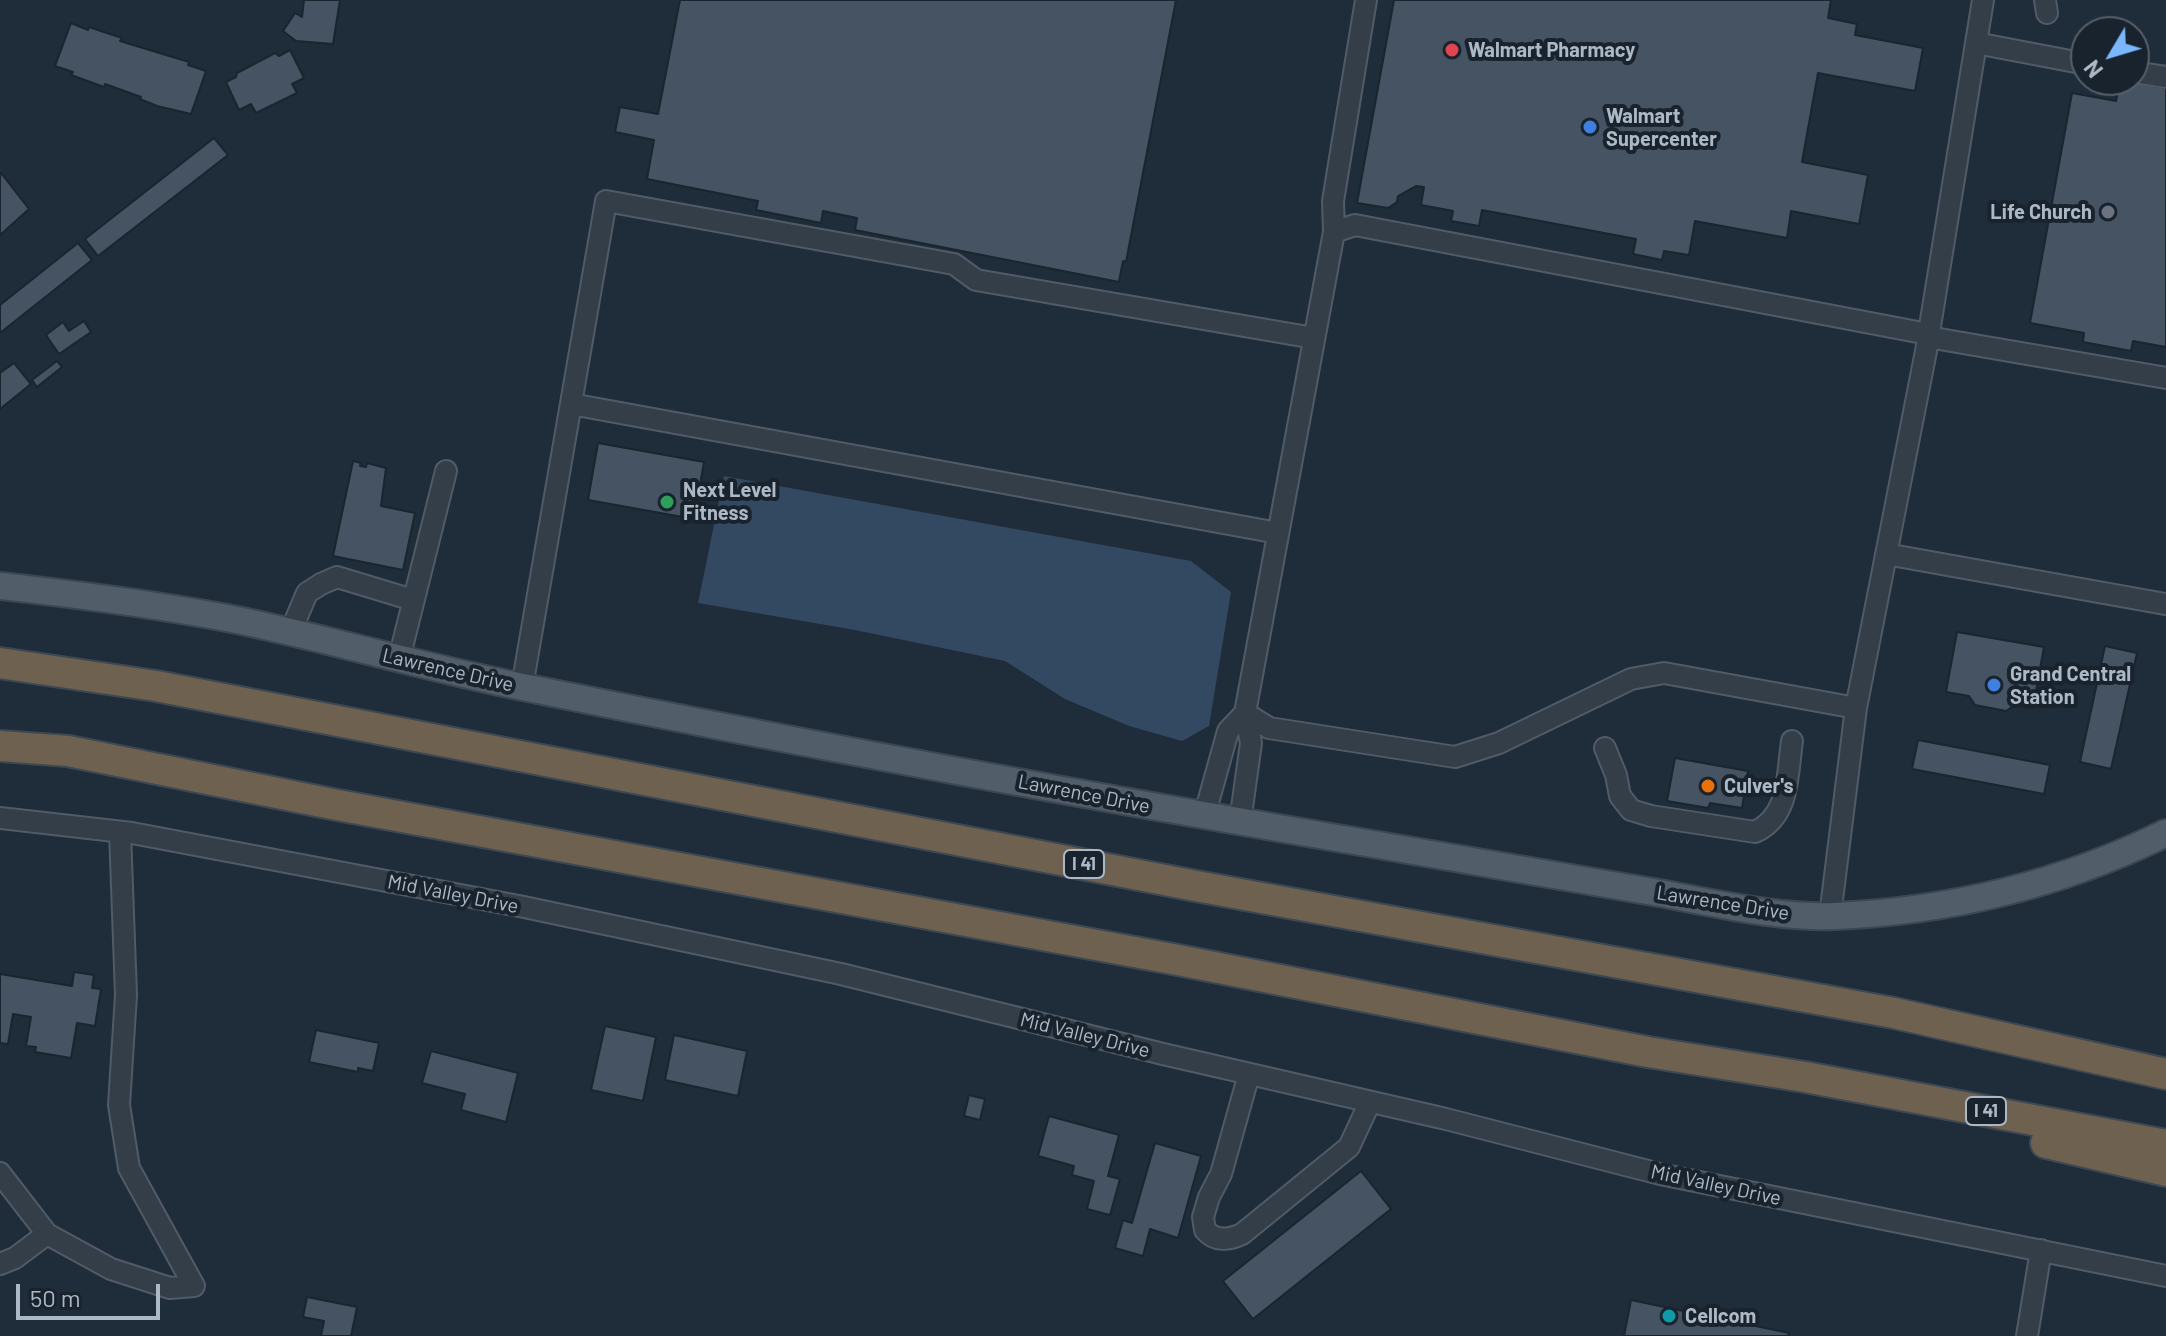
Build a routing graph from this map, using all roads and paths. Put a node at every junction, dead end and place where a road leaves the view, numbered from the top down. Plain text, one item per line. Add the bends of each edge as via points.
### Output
1 (1366, 0) edge
2 (1983, 0) edge
3 (1976, 43) junction
4 (2070, 61) edge
5 (1334, 232) junction
6 (1928, 335) junction
7 (1314, 338) junction
8 (2166, 378) edge
9 (571, 404) junction
10 (446, 471) dead end
11 (1278, 533) junction
12 (1886, 554) junction
13 (0, 586) edge
14 (413, 600) junction
15 (2165, 604) edge
16 (290, 633) junction
17 (399, 659) junction
18 (0, 663) edge
19 (522, 687) junction
20 (1856, 708) junction
21 (1245, 713) junction
22 (1792, 741) dead end
23 (0, 746) edge
24 (1605, 748) dead end
25 (1204, 817) junction
26 (0, 818) edge
27 (1240, 822) junction
28 (120, 832) junction
29 (2166, 833) edge
30 (1830, 916) junction
31 (1894, 1013) junction
32 (2166, 1055) edge
33 (1249, 1074) junction
34 (2166, 1074) edge
35 (1805, 1077) junction
36 (1370, 1102) junction
37 (2166, 1145) edge
38 (2166, 1171) edge
39 (0, 1173) edge
40 (47, 1234) junction
41 (2041, 1250) junction
42 (0, 1264) edge
43 (2166, 1276) edge
44 (2027, 1336) edge

1 - 5 street via 1333,201
2 - 3 street
3 - 4 street
3 - 6 street
5 - 6 street via 1355,225
5 - 7 street
6 - 8 street
6 - 12 street
7 - 9 street via 976,280 954,264 606,201
7 - 11 street
9 - 11 street
9 - 19 street
10 - 14 street
11 - 21 street
12 - 15 street
12 - 20 street
13 - 16 main road, Lawrence Drive via 82,595
14 - 16 street via 337,577 307,593
14 - 17 street
16 - 17 main road, Lawrence Drive
17 - 19 main road, Lawrence Drive
18 - 31 highway, I 41 via 172,689 1196,886
19 - 25 main road, Lawrence Drive
20 - 21 street via 1664,673 1631,679 1499,743 1455,757 1269,728
20 - 30 street
21 - 25 street via 1228,731
21 - 27 street via 1251,743
22 - 24 street via 1777,817 1755,832 1631,810 1620,796
23 - 35 highway, I 41 via 68,751 1648,1052
25 - 27 main road, Lawrence Drive
26 - 28 street, Mid Valley Drive
27 - 30 main road, Lawrence Drive via 1708,902
28 - 33 street, Mid Valley Drive via 524,907 841,974
28 - 40 street via 126,995 119,1105 129,1168 194,1286 170,1288 111,1269
29 - 30 main road, Lawrence Drive via 2117,856 2010,891
31 - 32 highway
31 - 34 highway, I 41
33 - 36 street, Mid Valley Drive
33 - 36 street via 1203,1217 1205,1230 1219,1239 1242,1234 1349,1147
35 - 37 highway, I 41
35 - 38 highway
36 - 41 street, Mid Valley Drive via 1660,1174
39 - 40 street
40 - 42 street
41 - 43 street, Mid Valley Drive
41 - 44 street

